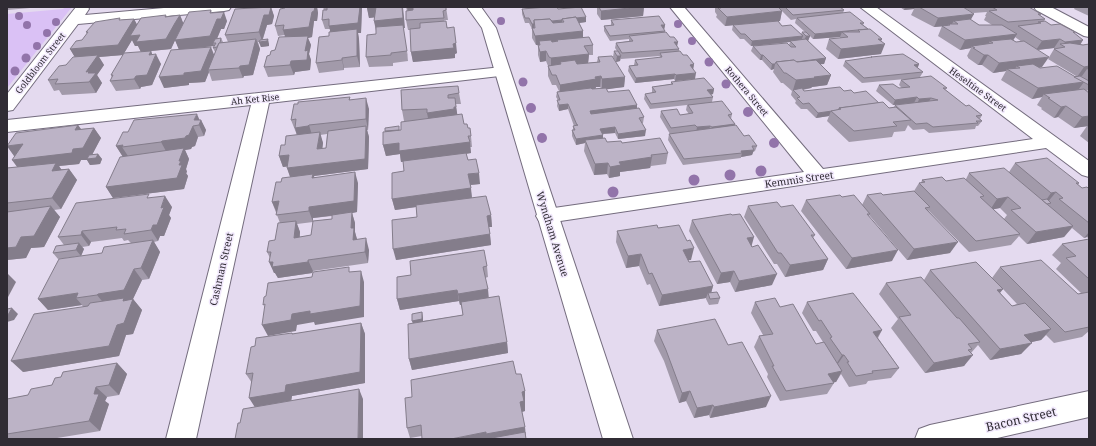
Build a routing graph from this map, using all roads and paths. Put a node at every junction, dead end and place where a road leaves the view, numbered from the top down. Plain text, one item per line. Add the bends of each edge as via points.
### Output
1 (84, 7) edge
2 (224, 7) edge
3 (474, 7) edge
4 (492, 7) edge
5 (677, 7) edge
6 (867, 7) edge
7 (1041, 7) edge
8 (74, 20) junction
9 (488, 28) junction
10 (1089, 33) edge
11 (502, 72) junction
12 (261, 98) junction
13 (7, 106) edge
14 (7, 126) edge
15 (1050, 142) junction
16 (1089, 171) edge
17 (818, 176) junction
18 (547, 216) junction
19 (1089, 404) edge
20 (181, 439) edge
21 (618, 439) edge
22 (930, 439) edge

1 - 8 street, Goldbloom Street
2 - 8 street
3 - 9 street, Wyndham Avenue
4 - 9 street, Wyndham Avenue
5 - 17 street, Rothera Street
6 - 15 street, Heseltine Street
7 - 10 street
8 - 13 street, Goldbloom Street
9 - 11 street, Wyndham Avenue
11 - 12 street, Ah Ket Rise
11 - 18 street, Wyndham Avenue
12 - 14 street, Ah Ket Rise
12 - 20 street, Cashman Street
15 - 16 street, Heseltine Street
15 - 17 street, Kemmis Street
17 - 18 street, Kemmis Street
18 - 21 street, Wyndham Avenue
19 - 22 street, Bacon Street

